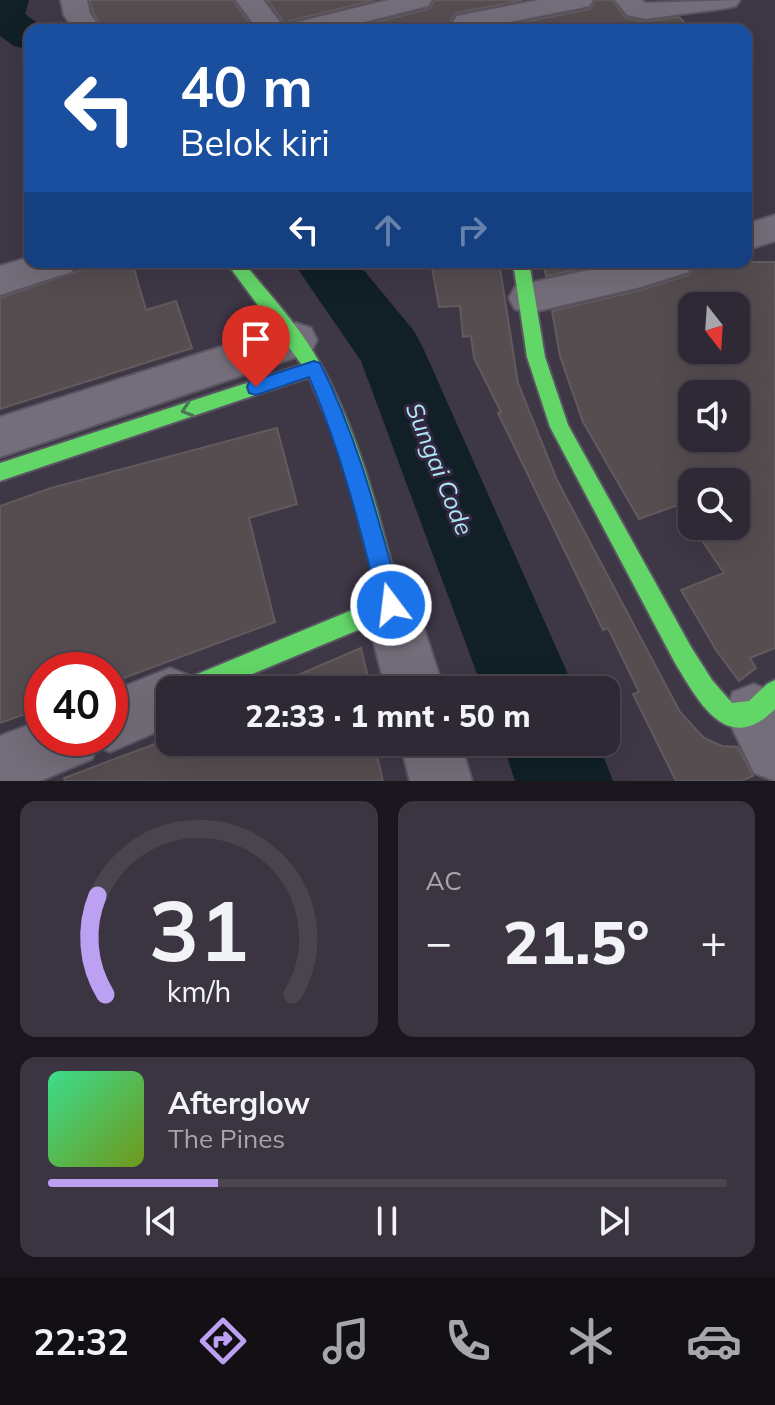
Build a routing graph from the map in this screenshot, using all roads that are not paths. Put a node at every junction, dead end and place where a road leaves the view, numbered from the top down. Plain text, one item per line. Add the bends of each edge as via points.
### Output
1 (74, 0) edge
2 (249, 0) edge
3 (419, 0) edge
4 (449, 0) edge
5 (580, 0) edge
6 (628, 0) edge
7 (727, 0) edge
8 (84, 24) edge
9 (267, 24) edge
10 (324, 24) edge
11 (468, 24) edge
12 (478, 24) edge
13 (775, 228) edge
14 (752, 235) edge
15 (40, 268) edge
16 (239, 268) edge
17 (656, 268) edge
18 (525, 280) edge
19 (0, 281) edge
20 (305, 354) junction
21 (105, 420) junction
22 (0, 437) edge
23 (0, 472) edge
24 (391, 605) junction
25 (220, 676) edge
26 (411, 676) edge
27 (156, 703) edge
28 (128, 714) edge
29 (768, 719) edge
30 (27, 756) edge
31 (434, 756) edge
32 (0, 767) edge
33 (441, 781) edge

1 - 8 street
2 - 9 street
3 - 10 street
4 - 11 street
5 - 12 street
6 - 7 street via 645,11
13 - 14 street
15 - 19 street
16 - 20 street
17 - 18 street
18 - 29 street via 537,366 578,463 713,702 727,715
20 - 21 street
20 - 24 street via 339,425
21 - 22 street
21 - 23 street
24 - 25 street
24 - 26 street
27 - 28 street
30 - 32 street
31 - 33 street

